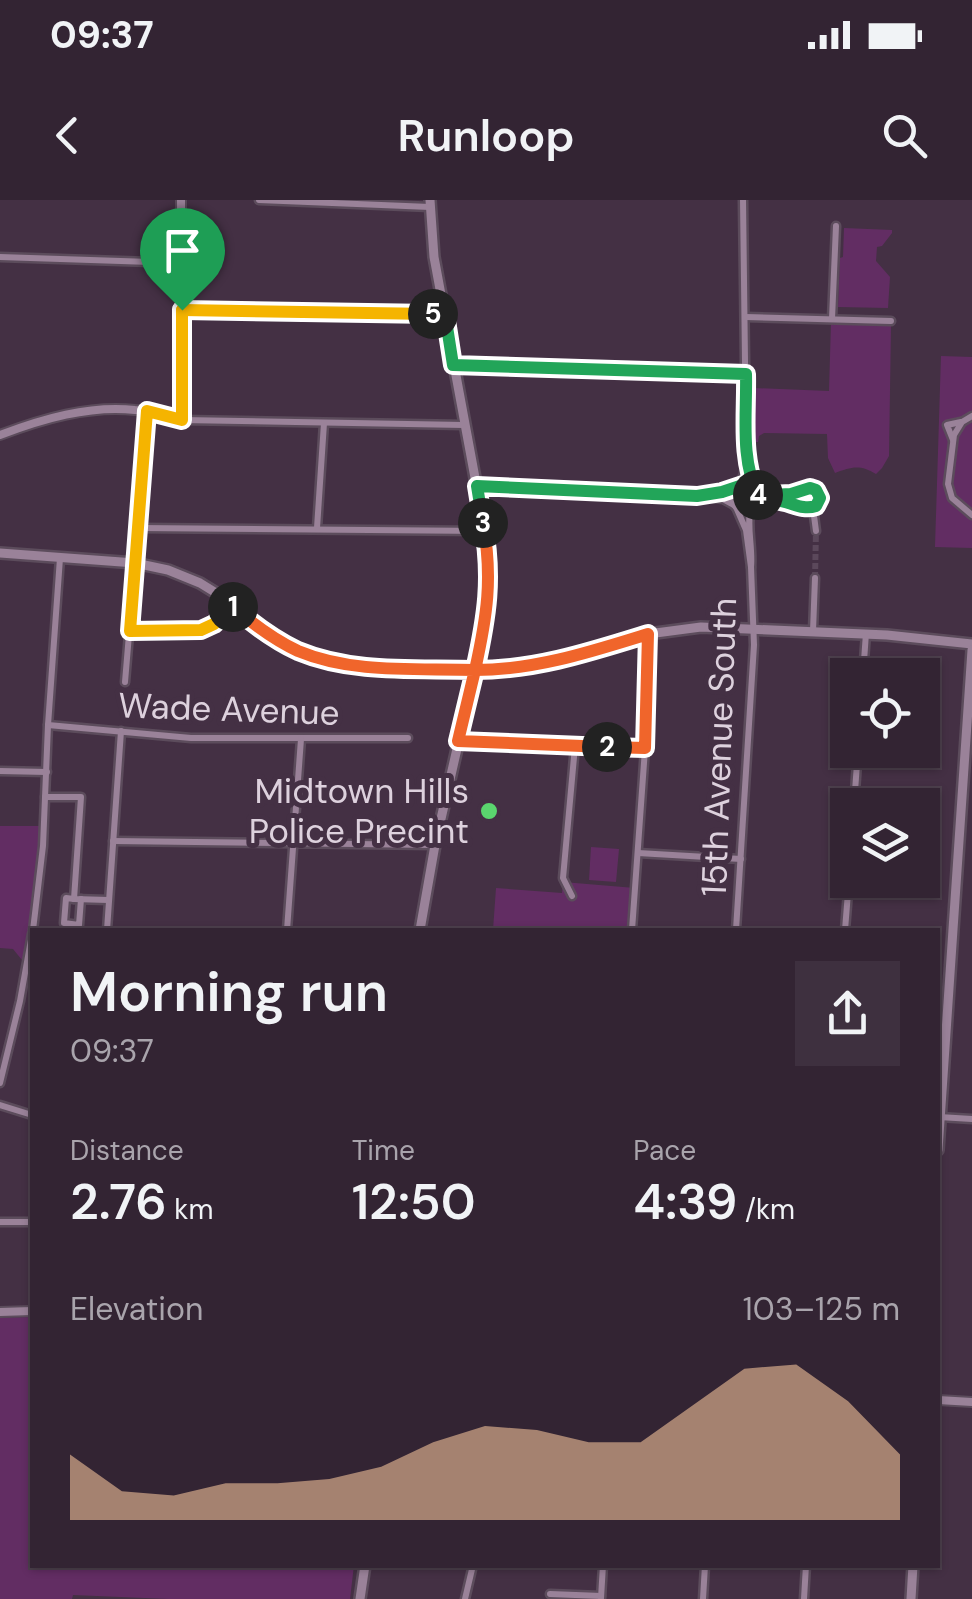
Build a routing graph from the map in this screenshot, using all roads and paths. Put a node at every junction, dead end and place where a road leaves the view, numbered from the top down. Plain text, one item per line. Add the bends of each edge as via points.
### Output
1 (180, 200) edge
2 (259, 200) edge
3 (743, 200) edge
4 (430, 204) edge
5 (836, 226) dead end
6 (0, 257) edge
7 (182, 263) junction
8 (182, 310) junction
9 (445, 314) junction
10 (746, 317) junction
11 (832, 320) junction
12 (891, 321) dead end
13 (453, 365) junction
14 (746, 374) junction
15 (147, 411) junction
16 (972, 416) edge
17 (182, 420) junction
18 (324, 423) junction
19 (464, 425) junction
20 (0, 435) edge
21 (746, 442) junction
22 (477, 486) junction
23 (738, 486) junction
24 (755, 489) junction
25 (809, 489) junction
26 (697, 496) junction
27 (735, 506) junction
28 (753, 508) junction
29 (809, 508) junction
30 (972, 515) edge
31 (138, 528) junction
32 (316, 528) junction
33 (485, 531) junction
34 (816, 531) tunnel mouth
35 (0, 553) edge
36 (60, 558) junction
37 (136, 563) junction
38 (751, 567) junction
39 (815, 578) tunnel mouth
40 (233, 607) junction
41 (754, 628) junction
42 (130, 631) junction
43 (813, 631) junction
44 (866, 633) junction
45 (648, 634) junction
46 (972, 647) edge
47 (864, 658) edge
48 (475, 670) junction
49 (125, 682) dead end
50 (48, 725) junction
51 (121, 731) junction
52 (408, 738) dead end
53 (301, 739) junction
54 (458, 741) junction
55 (575, 746) junction
56 (972, 746) edge
57 (645, 748) junction
58 (965, 756) junction
59 (0, 772) edge
60 (47, 772) junction
61 (45, 797) junction
62 (113, 841) junction
63 (292, 845) junction
64 (435, 845) junction
65 (638, 854) junction
66 (741, 858) junction
67 (572, 896) dead end
68 (847, 898) edge
69 (108, 900) junction
70 (34, 928) edge
71 (107, 928) edge
72 (287, 928) edge
73 (420, 928) edge
74 (632, 928) edge
75 (736, 928) edge
76 (845, 928) edge
77 (30, 948) edge
78 (0, 1083) edge
79 (940, 1103) edge
80 (0, 1105) edge
81 (30, 1113) edge
82 (940, 1117) edge
83 (972, 1119) edge
84 (0, 1222) edge
85 (30, 1222) edge
86 (30, 1311) edge
87 (0, 1312) edge
88 (940, 1400) edge
89 (972, 1402) edge
90 (365, 1568) edge
91 (472, 1568) edge
92 (602, 1568) edge
93 (705, 1568) edge
94 (806, 1568) edge
95 (913, 1568) edge
96 (550, 1594) dead end
97 (601, 1598) edge
98 (360, 1599) edge
99 (466, 1599) edge
100 (703, 1599) edge
101 (804, 1599) edge
102 (911, 1599) edge

1 - 7 street
2 - 4 street
3 - 10 street
4 - 9 main road
5 - 11 street
6 - 7 street
7 - 8 street
8 - 9 street
8 - 17 street
9 - 13 main road
10 - 11 street
10 - 14 street
11 - 12 street
13 - 14 street
13 - 19 main road
14 - 21 street
15 - 17 street
15 - 20 street via 83,412
15 - 31 street
16 - 30 street via 953,440 949,492
17 - 18 street
18 - 19 street
18 - 32 street
19 - 22 main road
21 - 23 street
21 - 24 street
22 - 26 street
22 - 33 main road
23 - 24 street
23 - 26 street
23 - 27 street
24 - 25 street via 784,496
24 - 28 street
25 - 29 street via 799,498
25 - 29 street via 820,498
26 - 27 street
27 - 28 street
27 - 38 street, 15th Avenue South
28 - 29 street via 774,500
28 - 38 street, 15th Avenue South
29 - 34 street
31 - 32 street
31 - 37 street
32 - 33 street
33 - 48 main road via 489,592
35 - 36 main road
36 - 37 main road
36 - 50 street
37 - 40 main road via 200,583
37 - 42 street
38 - 41 street, 15th Avenue South
39 - 43 street
40 - 42 street via 201,630
40 - 48 main road via 275,639 331,660 370,668
41 - 43 main road
41 - 45 main road
41 - 66 street, 15th Avenue South
42 - 49 street
43 - 44 main road
44 - 46 main road
44 - 47 street
45 - 48 main road via 544,665
45 - 57 street
46 - 58 main road
48 - 54 main road
50 - 51 street, Wade Avenue
50 - 60 street
51 - 53 street, Wade Avenue
51 - 62 street
52 - 53 street, Wade Avenue
53 - 63 street
54 - 55 street
54 - 64 main road
55 - 57 street
55 - 67 street via 564,878
56 - 58 main road
57 - 65 street
58 - 79 main road
59 - 60 street
60 - 61 street
61 - 69 street via 81,797 78,899
61 - 70 street
62 - 63 street
62 - 69 street
63 - 64 street
63 - 72 street
64 - 73 main road
65 - 66 street
65 - 74 street
66 - 75 street, 15th Avenue South
68 - 76 street
69 - 71 street
77 - 78 street
80 - 81 street
82 - 83 street
84 - 85 street
86 - 87 street
88 - 89 street
90 - 98 main road
91 - 99 street
92 - 97 street
93 - 100 street
94 - 101 street
95 - 102 main road
96 - 97 street

